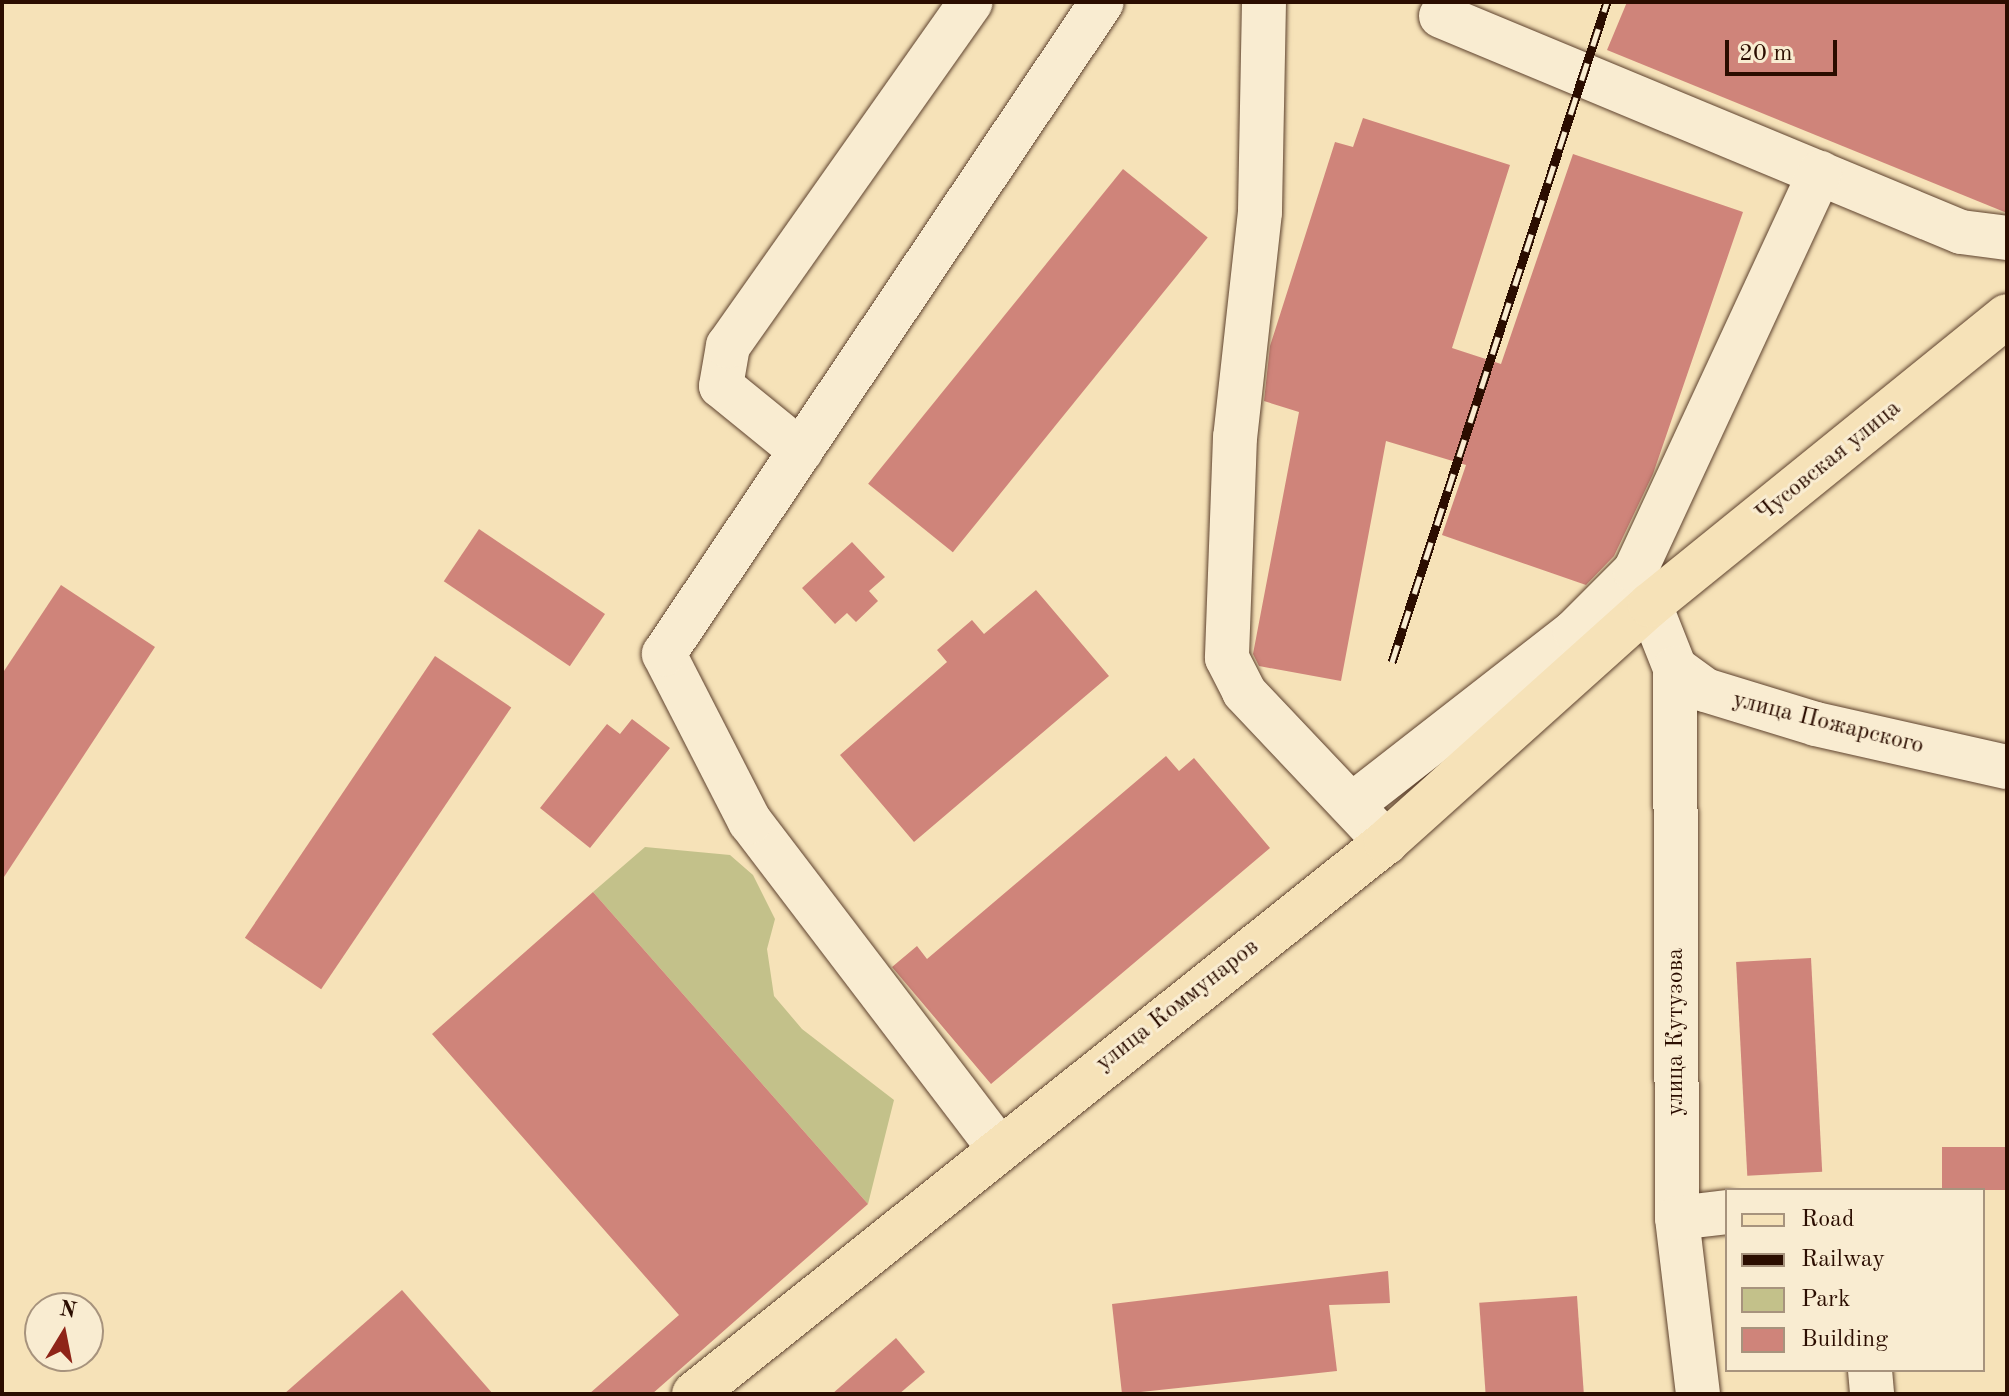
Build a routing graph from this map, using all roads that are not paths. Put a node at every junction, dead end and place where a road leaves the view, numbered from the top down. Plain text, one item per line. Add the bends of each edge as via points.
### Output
1 (971, 2) edge
2 (1102, 2) edge
3 (1264, 2) edge
4 (1441, 16) dead end
5 (1820, 173) junction
6 (2007, 238) edge
7 (2007, 316) edge
8 (801, 451) junction
9 (1650, 605) junction
10 (1675, 668) junction
11 (2007, 767) edge
12 (1353, 804) junction
13 (1386, 842) junction
14 (998, 1147) junction
15 (1725, 1212) edge
16 (1677, 1218) junction
17 (1870, 1372) edge
18 (694, 1394) edge
19 (1698, 1394) edge
20 (1872, 1394) edge

1 - 8 street via 728,346 721,386
2 - 8 street
3 - 12 street via 1260,212 1235,437 1227,658 1244,692
4 - 5 street
5 - 6 street via 1961,232
5 - 12 street via 1635,571 1575,631
7 - 9 main road, Чусовская улица
8 - 14 street via 664,654 750,822
9 - 10 street
9 - 13 main road, улица Коммунаров
10 - 11 street, улица Пожарского via 1748,707
10 - 16 street, улица Кутузова
12 - 13 street
13 - 14 main road, улица Коммунаров
14 - 18 main road, улица Коммунаров
15 - 16 street
16 - 19 street, улица Кутузова
17 - 20 street

